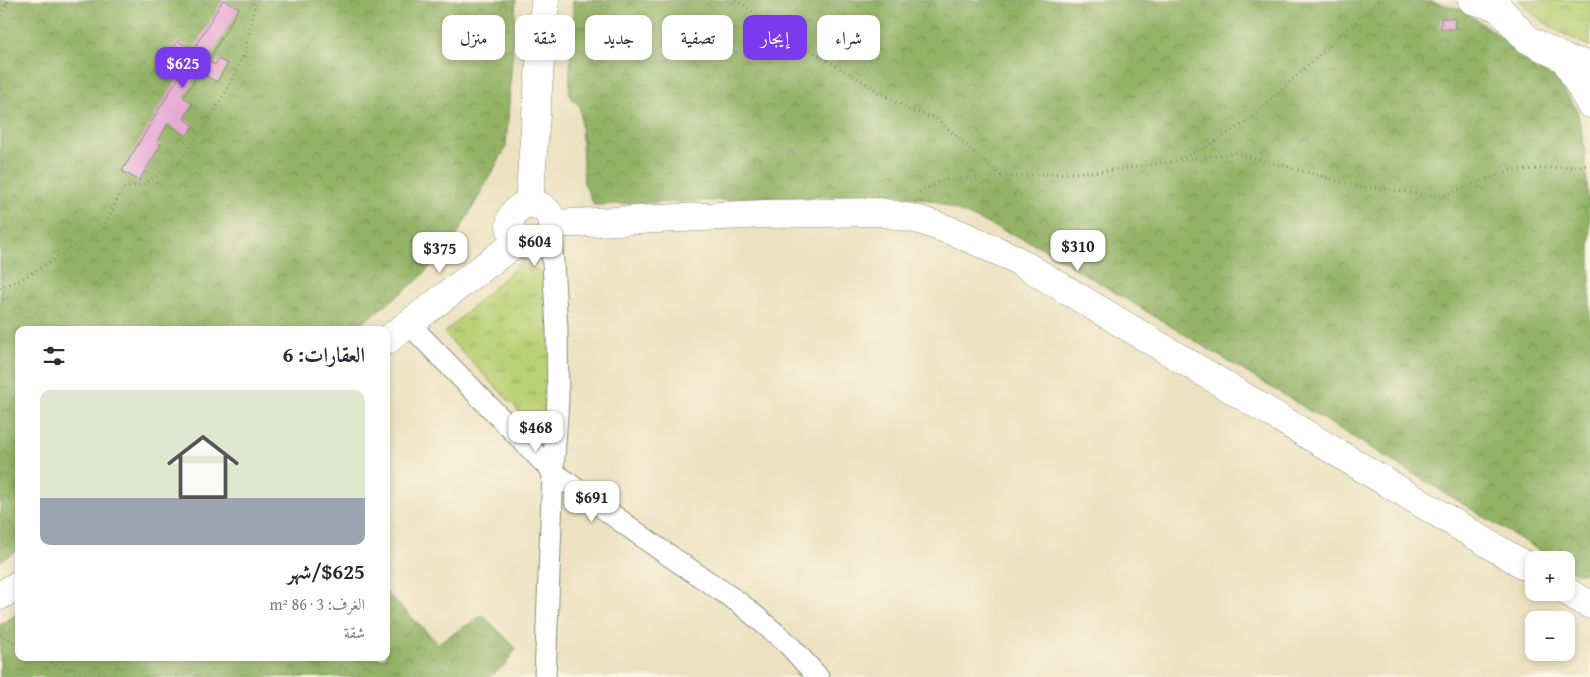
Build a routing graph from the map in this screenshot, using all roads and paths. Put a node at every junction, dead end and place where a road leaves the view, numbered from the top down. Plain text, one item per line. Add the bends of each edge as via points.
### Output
1 (9, 0) edge
2 (252, 0) edge
3 (545, 0) edge
4 (735, 0) edge
5 (1378, 0) edge
6 (1488, 2) edge
7 (0, 15) edge
8 (1577, 62) edge
9 (1590, 104) edge
10 (1174, 162) junction
11 (1590, 165) edge
12 (1002, 177) junction
13 (529, 204) junction
14 (880, 212) junction
15 (552, 227) junction
16 (518, 241) junction
17 (0, 288) edge
18 (409, 324) junction
19 (390, 338) edge
20 (553, 472) junction
21 (1525, 566) edge
22 (15, 587) edge
23 (0, 596) edge
24 (1575, 596) edge
25 (1590, 605) edge
26 (0, 634) edge
27 (15, 642) edge
28 (48, 661) edge
29 (115, 677) edge
30 (545, 677) edge
31 (818, 677) edge

1 - 7 path
2 - 17 path via 254,8 245,52 226,92 178,163 143,184 122,189 104,228 24,278
3 - 13 street
4 - 12 path via 911,111 936,118
5 - 10 path via 1248,121
6 - 8 street via 1527,39
8 - 9 street
10 - 11 path via 1236,153 1361,187 1442,196 1508,171
10 - 12 path via 1105,171
12 - 14 path via 943,180
13 - 15 street via 544,209
13 - 16 street via 522,206 512,217 510,228
14 - 15 street via 765,214
14 - 21 street via 920,220 1013,258
15 - 16 street via 540,244 533,246
15 - 20 street via 558,399
16 - 18 street
18 - 19 street
18 - 20 street
20 - 30 street
20 - 31 street via 741,604 788,644
22 - 23 street
24 - 25 street
26 - 27 path
28 - 29 path via 61,668 98,670

